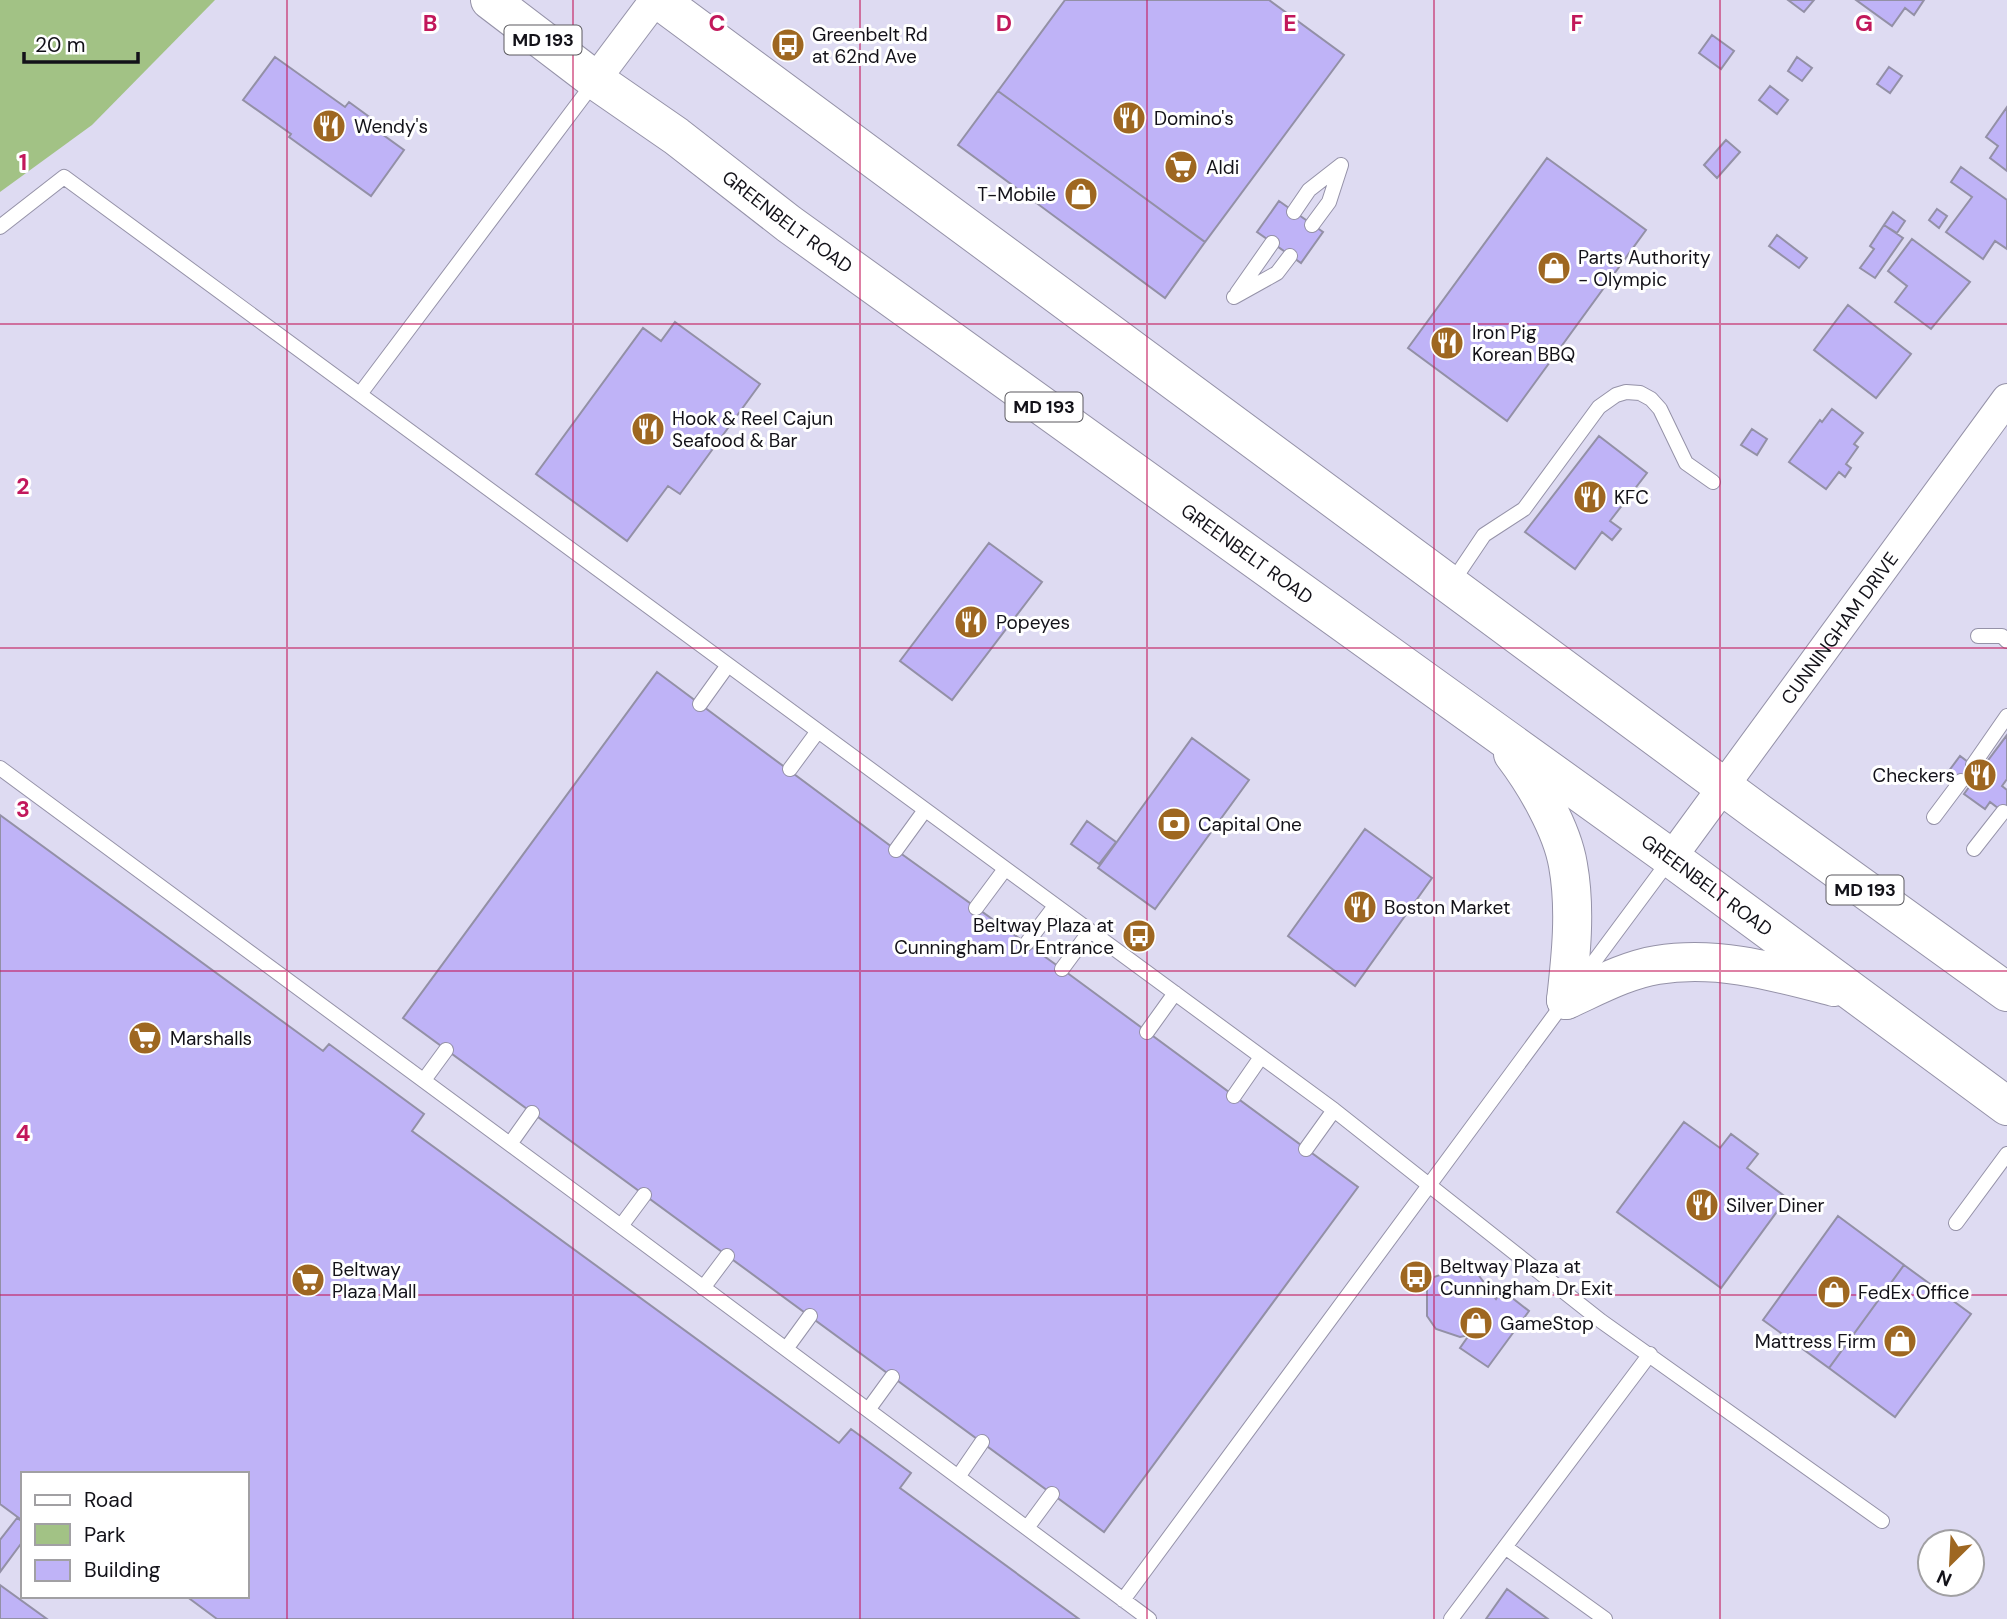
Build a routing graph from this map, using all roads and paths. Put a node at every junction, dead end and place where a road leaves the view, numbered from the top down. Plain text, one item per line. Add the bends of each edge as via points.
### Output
1 (490, 0) edge
2 (657, 0) edge
3 (596, 80) junction
4 (1294, 212) dead end
5 (1312, 225) dead end
6 (0, 227) edge
7 (1272, 243) dead end
8 (1290, 256) dead end
9 (360, 394) junction
10 (2007, 398) edge
11 (1713, 482) dead end
12 (1450, 585) junction
13 (1978, 636) dead end
14 (2005, 638) edge
15 (728, 665) junction
16 (700, 704) dead end
17 (2007, 716) edge
18 (818, 731) junction
19 (1495, 731) junction
20 (1973, 765) dead end
21 (0, 768) edge
22 (790, 769) dead end
23 (1961, 781) dead end
24 (1724, 786) junction
25 (925, 810) junction
26 (2003, 812) dead end
27 (1934, 817) dead end
28 (1974, 849) dead end
29 (896, 850) dead end
30 (1671, 858) junction
31 (1005, 869) junction
32 (1055, 906) junction
33 (976, 908) dead end
34 (1090, 930) junction
35 (1026, 944) dead end
36 (1062, 969) dead end
37 (1854, 992) junction
38 (2007, 992) edge
39 (1175, 993) junction
40 (1566, 1000) junction
41 (1147, 1032) dead end
42 (446, 1050) dead end
43 (1261, 1057) junction
44 (424, 1080) junction
45 (1234, 1096) dead end
46 (2007, 1106) edge
47 (1334, 1110) junction
48 (532, 1114) dead end
49 (510, 1144) junction
50 (1306, 1149) dead end
51 (2007, 1154) edge
52 (1429, 1186) junction
53 (644, 1195) dead end
54 (1956, 1223) dead end
55 (621, 1226) junction
56 (727, 1256) dead end
57 (704, 1288) junction
58 (810, 1317) dead end
59 (786, 1349) junction
60 (1650, 1354) junction
61 (892, 1377) dead end
62 (868, 1410) junction
63 (982, 1442) dead end
64 (958, 1476) junction
65 (1052, 1494) dead end
66 (1882, 1521) dead end
67 (1027, 1528) junction
68 (1505, 1547) junction
69 (1123, 1600) junction
70 (1149, 1619) edge
71 (1451, 1619) edge
72 (1605, 1619) edge

1 - 3 main road, GREENBELT ROAD / MD 193
2 - 3 street
2 - 12 main road, MD 193
3 - 9 lane
3 - 19 main road, GREENBELT ROAD / MD 193
4 - 5 lane via 1309,190 1341,165 1329,202
6 - 9 lane via 64,177
7 - 8 lane via 1234,297 1277,273
9 - 15 lane
10 - 24 street, CUNNINGHAM DRIVE
11 - 12 lane via 1686,463 1651,399 1626,392 1599,407 1524,509 1484,535
12 - 24 main road, MD 193
13 - 14 lane
15 - 16 lane
15 - 18 lane
17 - 20 lane
18 - 22 lane
18 - 25 lane
19 - 30 main road, GREENBELT ROAD / MD 193
19 - 40 main road via 1549,810 1568,863 1572,951
21 - 44 lane
23 - 27 lane
24 - 30 street, CUNNINGHAM DRIVE
24 - 38 main road, MD 193
25 - 29 lane
25 - 31 lane
26 - 28 lane
30 - 37 main road, GREENBELT ROAD / MD 193
30 - 40 lane
31 - 32 lane
31 - 33 lane
32 - 34 lane
32 - 35 lane
34 - 36 lane
34 - 39 lane
37 - 40 main road via 1716,961 1656,965
37 - 46 main road, GREENBELT ROAD / MD 193
39 - 41 lane
39 - 43 lane
40 - 52 lane
42 - 44 lane
43 - 45 lane
43 - 47 lane
44 - 49 lane
47 - 50 lane
47 - 52 lane
48 - 49 lane
49 - 55 lane
51 - 54 lane
52 - 60 lane
52 - 69 lane
53 - 55 lane
55 - 57 lane
56 - 57 lane
57 - 59 lane
58 - 59 lane
59 - 62 lane
60 - 66 lane
60 - 68 lane
61 - 62 lane
62 - 64 lane
63 - 64 lane
64 - 67 lane
65 - 67 lane
67 - 69 lane
68 - 71 lane
68 - 72 lane
69 - 70 lane

